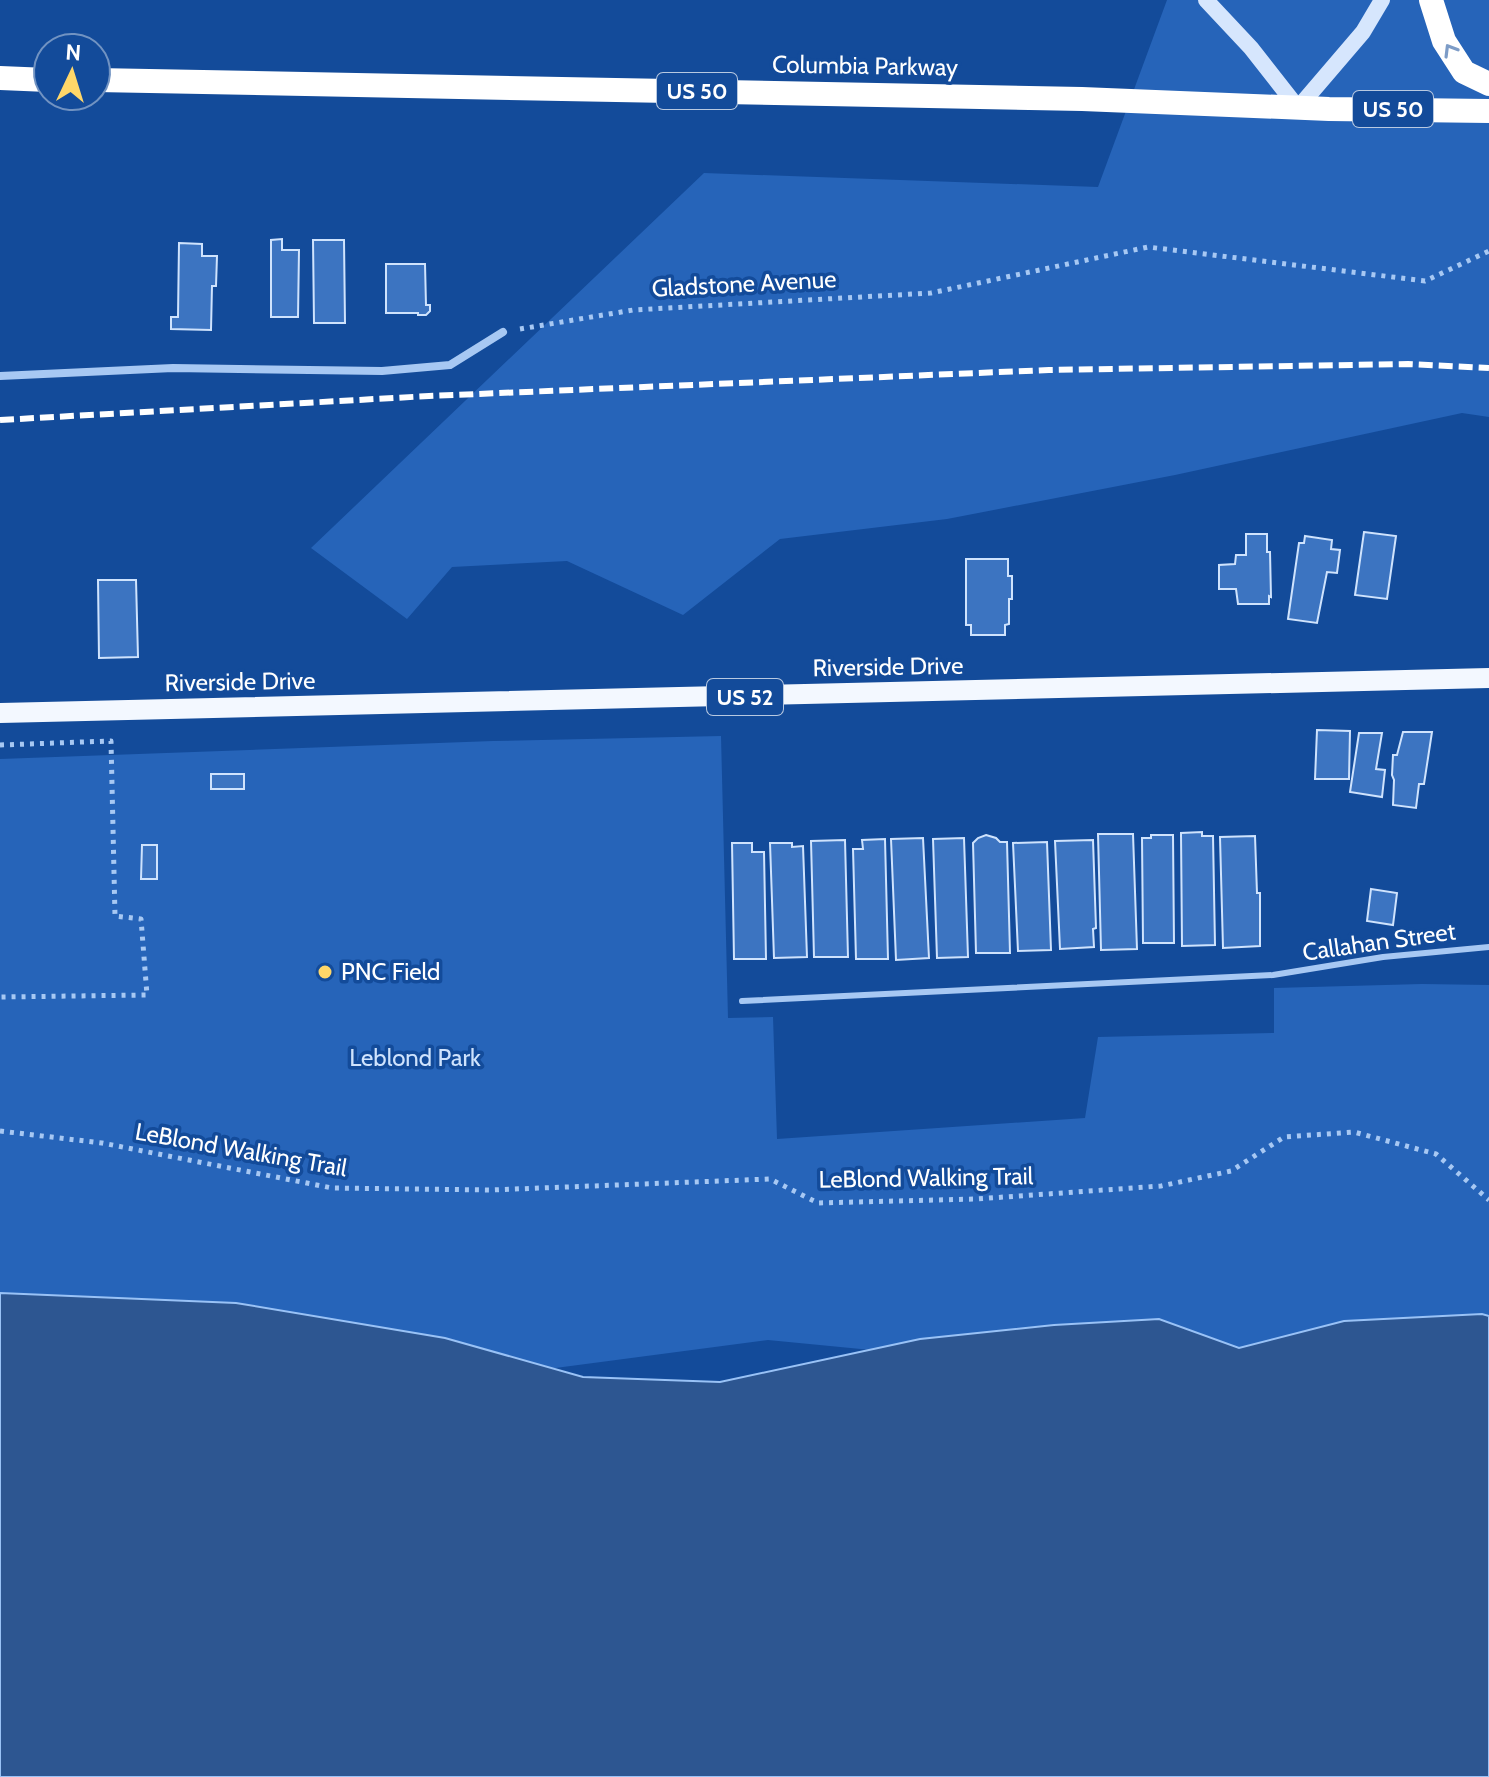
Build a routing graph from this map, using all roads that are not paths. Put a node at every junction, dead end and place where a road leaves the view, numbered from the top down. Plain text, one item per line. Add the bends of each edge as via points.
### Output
1 (1206, 0) edge
2 (1382, 0) edge
3 (1431, 0) edge
4 (0, 78) edge
5 (32, 79) edge
6 (112, 80) edge
7 (1489, 84) edge
8 (1298, 108) junction
9 (1489, 111) edge
10 (503, 332) road end
11 (0, 376) edge
12 (1489, 678) edge
13 (0, 713) edge
14 (1489, 947) edge
15 (742, 1001) dead end

1 - 8 street
2 - 8 street via 1363,32
7 -> 3 highway via 1464,72 1444,41
4 - 5 highway
6 - 8 highway, Columbia Parkway / US 50 via 1067,98
8 - 9 highway, Columbia Parkway / US 50
10 - 11 street via 450,365 436,367 173,368
12 - 13 main road, Riverside Drive / US 52
14 - 15 lane, Callahan Street via 1273,975

